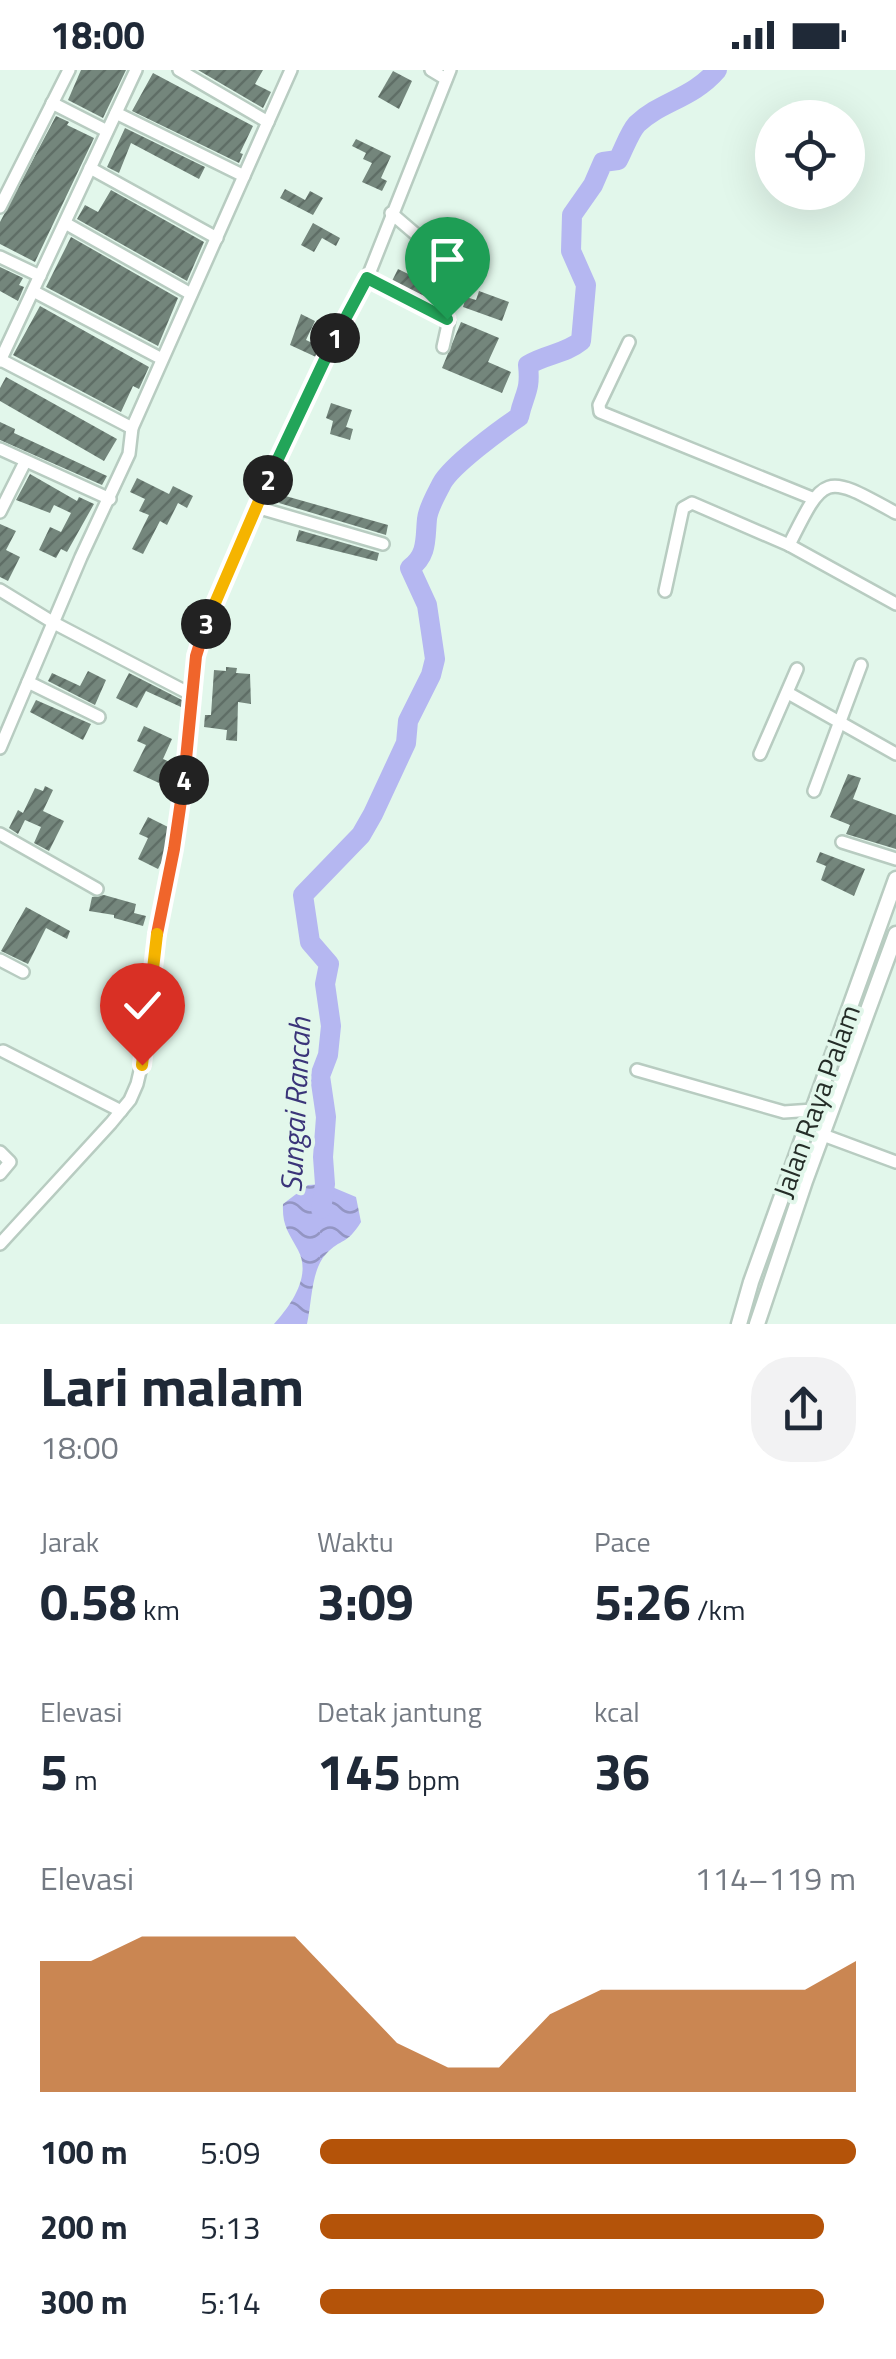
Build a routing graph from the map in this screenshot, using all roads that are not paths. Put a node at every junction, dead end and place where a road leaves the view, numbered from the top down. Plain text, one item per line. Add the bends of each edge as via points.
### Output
1 (52, 70) edge
2 (136, 70) edge
3 (179, 70) edge
4 (291, 70) edge
5 (431, 70) edge
6 (67, 74) edge
7 (448, 74) edge
8 (52, 103) junction
9 (116, 112) junction
10 (268, 122) junction
11 (107, 131) junction
12 (90, 168) junction
13 (244, 176) junction
14 (0, 207) edge
15 (391, 214) junction
16 (65, 223) junction
17 (217, 238) junction
18 (0, 257) edge
19 (447, 261) dead end
20 (40, 276) junction
21 (367, 278) junction
22 (33, 290) junction
23 (192, 294) junction
24 (630, 342) dead end
25 (442, 347) dead end
26 (162, 359) junction
27 (0, 361) edge
28 (132, 428) junction
29 (0, 449) edge
30 (25, 462) junction
31 (812, 498) junction
32 (110, 499) junction
33 (256, 508) junction
34 (0, 512) edge
35 (896, 513) edge
36 (383, 544) dead end
37 (789, 545) junction
38 (0, 590) edge
39 (665, 592) dead end
40 (896, 604) edge
41 (54, 622) junction
42 (861, 665) dead end
43 (797, 669) dead end
44 (28, 682) junction
45 (788, 692) junction
46 (192, 696) junction
47 (100, 717) dead end
48 (842, 722) junction
49 (4, 728) edge
50 (0, 748) edge
51 (760, 754) dead end
52 (896, 754) edge
53 (814, 791) dead end
54 (0, 834) edge
55 (842, 842) dead end
56 (896, 859) edge
57 (896, 879) edge
58 (96, 889) dead end
59 (889, 922) edge
60 (896, 934) edge
61 (0, 960) edge
62 (23, 972) dead end
63 (3, 1051) dead end
64 (637, 1070) dead end
65 (813, 1110) junction
66 (121, 1111) junction
67 (822, 1135) junction
68 (0, 1152) edge
69 (896, 1162) edge
70 (0, 1174) edge
71 (0, 1244) edge
72 (739, 1324) edge
73 (757, 1324) edge

1 - 6 street
2 - 9 street
3 - 10 street
4 - 10 street
5 - 7 street
6 - 8 street
7 - 15 street
8 - 11 street
8 - 14 street
9 - 11 street
9 - 13 street
10 - 13 street
11 - 12 street
12 - 16 street
12 - 17 street
13 - 17 street
15 - 19 street
15 - 21 street
16 - 20 street
16 - 23 street
17 - 23 street
18 - 20 street
20 - 22 street
21 - 25 street via 449,320
21 - 33 street
22 - 26 street
22 - 27 street
23 - 26 street
24 - 31 street via 599,404 602,414
26 - 28 street
27 - 28 street
28 - 32 street
29 - 30 street
30 - 32 street
30 - 34 street
31 - 35 street via 824,487 843,486
31 - 37 street
32 - 41 street
33 - 36 street
33 - 46 street via 206,624
37 - 39 street via 692,502 682,508
37 - 40 street
38 - 41 street
41 - 44 street
41 - 46 street
42 - 48 street
43 - 45 street
44 - 47 street
44 - 49 street
45 - 48 street
45 - 51 street
46 - 66 street via 145,1050 137,1084
48 - 52 street
48 - 53 street
49 - 50 street
54 - 58 street
55 - 56 street
57 - 59 main road, Jalan Raya Palam
59 - 65 main road, Jalan Raya Palam
60 - 67 main road, Jalan Raya Palam
61 - 62 street
63 - 66 street
64 - 65 street via 784,1112
65 - 72 main road, Jalan Raya Palam
66 - 71 street
67 - 69 street
67 - 73 main road, Jalan Raya Palam
68 - 70 street via 10,1162

